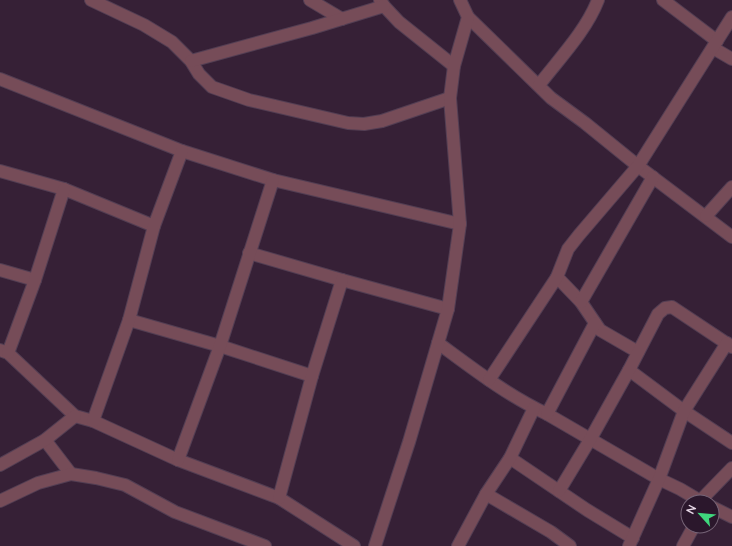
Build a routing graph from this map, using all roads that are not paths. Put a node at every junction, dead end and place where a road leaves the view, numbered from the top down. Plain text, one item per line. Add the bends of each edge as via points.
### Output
1 (91, 0) edge
2 (310, 0) edge
3 (598, 0) edge
4 (663, 0) edge
5 (462, 1) edge
6 (382, 3) edge
7 (468, 17) junction
8 (732, 17) edge
9 (342, 19) junction
10 (715, 44) junction
11 (732, 59) edge
12 (191, 61) junction
13 (454, 66) junction
14 (1, 83) edge
15 (539, 85) junction
16 (450, 98) junction
17 (182, 151) junction
18 (638, 166) junction
19 (0, 171) edge
20 (653, 177) junction
21 (273, 180) junction
22 (732, 187) edge
23 (64, 189) junction
24 (706, 216) junction
25 (460, 224) junction
26 (154, 226) junction
27 (732, 237) edge
28 (249, 253) junction
29 (0, 270) edge
30 (557, 276) junction
31 (35, 280) junction
32 (342, 280) junction
33 (581, 302) junction
34 (448, 309) junction
35 (129, 320) junction
36 (595, 323) junction
37 (438, 343) junction
38 (729, 345) edge
39 (220, 346) junction
40 (4, 351) edge
41 (638, 352) junction
42 (629, 370) junction
43 (312, 376) junction
44 (489, 380) junction
45 (534, 408) junction
46 (684, 411) junction
47 (547, 414) junction
48 (75, 416) junction
49 (93, 422) junction
50 (590, 438) junction
51 (45, 440) junction
52 (732, 443) edge
53 (510, 458) junction
54 (178, 460) junction
55 (0, 465) edge
56 (732, 468) edge
57 (71, 474) junction
58 (659, 479) junction
59 (559, 491) junction
60 (486, 494) junction
61 (689, 494) edge
62 (708, 494) edge
63 (279, 498) junction
64 (0, 501) edge
65 (720, 511) edge
66 (732, 518) edge
67 (690, 534) edge
68 (631, 542) edge
69 (686, 544) edge
70 (265, 546) edge
71 (354, 546) edge
72 (375, 546) edge
73 (458, 546) edge
74 (570, 546) edge

1 - 12 street via 144,25 172,42
2 - 9 street
3 - 15 street via 581,31
4 - 10 street
5 - 7 street
6 - 9 street
6 - 13 street via 399,22
7 - 13 street
7 - 15 street
8 - 10 street
9 - 12 street
10 - 11 street
10 - 18 street
12 - 16 street via 212,87 249,100 348,122 364,124 382,121
13 - 16 street
14 - 17 street
15 - 18 street via 551,98
16 - 25 street
17 - 21 street
17 - 26 street
18 - 20 street
18 - 30 street via 568,249
19 - 23 street
20 - 24 street
20 - 33 street
21 - 25 street
21 - 28 street
22 - 24 street
23 - 26 street
23 - 31 street
24 - 27 street
25 - 34 street
26 - 35 street
28 - 32 street
28 - 39 street
29 - 31 street
30 - 33 street
30 - 44 street
31 - 40 street
32 - 34 street
32 - 43 street
33 - 36 street
34 - 37 street
35 - 39 street
35 - 49 street
36 - 41 street via 600,330
36 - 47 street
37 - 44 street
37 - 72 street
38 - 41 street via 672,307 665,308 658,314
38 - 46 street
39 - 43 street
39 - 54 street
40 - 48 street
41 - 42 street
42 - 46 street
42 - 50 street
43 - 63 street
44 - 45 street
45 - 47 street
45 - 53 street
46 - 52 street
46 - 58 street
47 - 50 street
48 - 49 street
48 - 51 street
49 - 54 street
50 - 58 street
50 - 59 street
51 - 55 street
51 - 57 street
53 - 59 street
53 - 60 street
54 - 63 street
56 - 62 street
57 - 64 street via 38,483
57 - 70 street via 125,485 175,512
58 - 61 street
58 - 68 street
59 - 68 street
60 - 73 street
60 - 74 street
63 - 71 street
65 - 66 street
67 - 69 street

